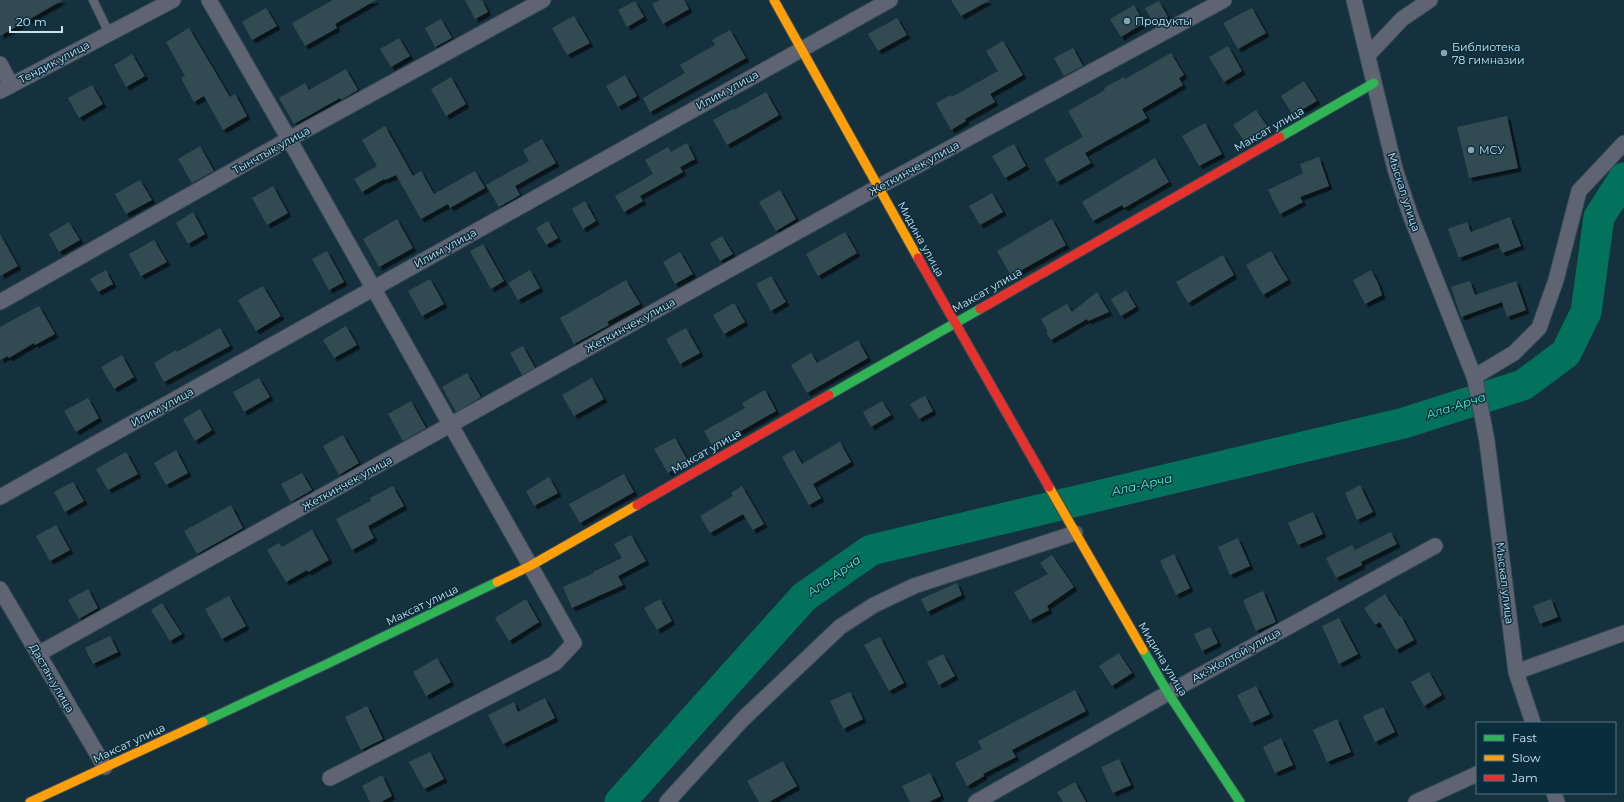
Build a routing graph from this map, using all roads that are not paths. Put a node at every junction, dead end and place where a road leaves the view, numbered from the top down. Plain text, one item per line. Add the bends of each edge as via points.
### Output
1 (93, 0) edge
2 (173, 0) edge
3 (209, 0) edge
4 (542, 0) edge
5 (774, 0) edge
6 (890, 0) edge
7 (1224, 0) edge
8 (1354, 0) edge
9 (1430, 0) edge
10 (109, 33) junction
11 (801, 49) junction
12 (1368, 54) junction
13 (0, 64) edge
14 (1374, 83) junction
15 (6, 88) edge
16 (289, 139) junction
17 (1624, 143) edge
18 (878, 188) junction
19 (374, 288) junction
20 (0, 302) edge
21 (954, 323) junction
22 (1475, 378) junction
23 (451, 425) junction
24 (0, 497) edge
25 (1073, 529) junction
26 (1435, 546) dead end
27 (530, 566) junction
28 (0, 589) edge
29 (1624, 633) edge
30 (38, 654) junction
31 (1516, 672) junction
32 (1168, 693) junction
33 (1533, 722) edge
34 (105, 767) junction
35 (1476, 774) edge
36 (330, 778) dead end
37 (30, 802) edge
38 (667, 802) edge
39 (976, 802) edge
40 (1240, 802) edge
41 (1416, 802) edge

1 - 10 lane
2 - 10 street, Тендик улица
3 - 16 street
4 - 16 street, Тынчтык улица
5 - 11 street, Мидина улица
6 - 11 street, Илим улица
7 - 18 street, Жеткинчек улица
8 - 12 street, Мыскал улица
9 - 12 street via 1402,19
10 - 15 street, Тендик улица
11 - 18 street, Мидина улица
11 - 19 street, Илим улица
12 - 14 street, Мыскал улица
13 - 15 street
14 - 21 street, Максат улица
14 - 22 street, Мыскал улица via 1395,169 1411,217
16 - 19 street
16 - 20 street, Тынчтык улица
17 - 22 street via 1579,191 1556,280 1539,328 1514,354
18 - 21 street, Мидина улица
18 - 23 street, Жеткинчек улица
19 - 23 street
19 - 24 street, Илим улица
21 - 25 street, Мидина улица
21 - 27 street, Максат улица
22 - 31 street, Мыскал улица via 1487,441
23 - 27 street
23 - 30 street, Жеткинчек улица
25 - 32 street, Мидина улица
25 - 38 street via 914,586 874,605 840,627 743,719
26 - 32 street, Ак-Жолтой улица
27 - 34 street, Максат улица via 336,660
27 - 36 street via 574,643 555,663
28 - 30 street, Дастан улица
29 - 31 street
30 - 34 street, Дастан улица
31 - 33 street, Мыскал улица
32 - 39 street, Ак-Жолтой улица
32 - 40 street, Мидина улица
34 - 37 street, Максат улица
35 - 41 street

